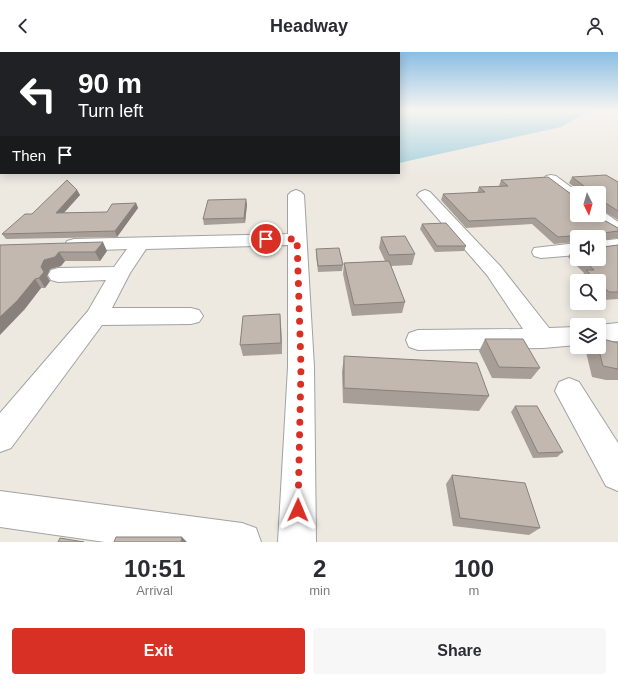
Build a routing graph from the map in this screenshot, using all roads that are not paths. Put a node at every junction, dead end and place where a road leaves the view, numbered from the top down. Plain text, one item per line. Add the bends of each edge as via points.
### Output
1 (551, 179) edge
2 (570, 194) edge
3 (425, 195) dead end
4 (296, 196) dead end
5 (606, 221) edge
6 (618, 230) edge
7 (297, 239) junction
8 (141, 243) junction
9 (618, 245) edge
10 (55, 246) edge
11 (606, 246) edge
12 (570, 250) edge
13 (541, 252) dead end
14 (120, 273) junction
15 (58, 275) dead end
16 (191, 316) dead end
17 (96, 317) junction
18 (618, 332) edge
19 (606, 333) edge
20 (570, 336) edge
21 (543, 338) junction
22 (418, 340) dead end
23 (569, 392) dead end
24 (0, 437) edge
25 (618, 474) edge
26 (0, 508) edge
27 (232, 541) edge
28 (297, 542) edge

1 - 2 street
3 - 21 street via 494,271
4 - 7 street
5 - 6 street
7 - 8 street
7 - 28 street via 301,367
8 - 10 street
8 - 14 street
9 - 11 street
12 - 13 street
14 - 15 street
14 - 17 street
16 - 17 street
17 - 24 street
18 - 19 street
20 - 21 street
21 - 22 street
23 - 25 street
26 - 27 street

